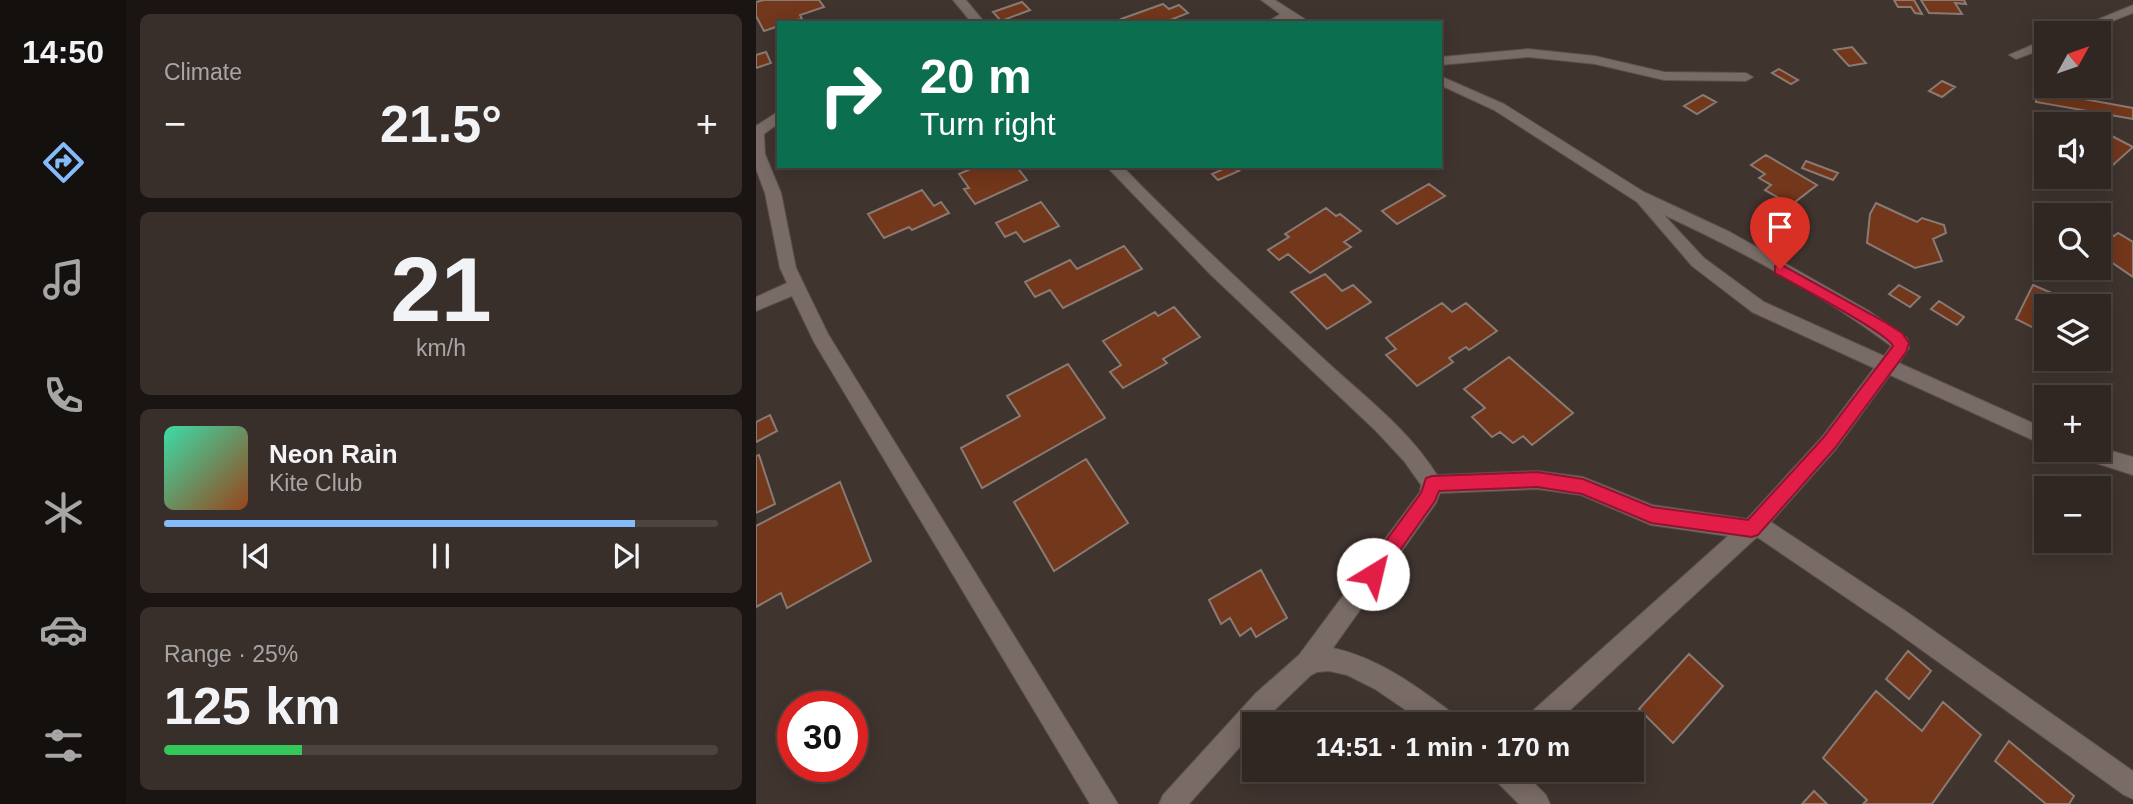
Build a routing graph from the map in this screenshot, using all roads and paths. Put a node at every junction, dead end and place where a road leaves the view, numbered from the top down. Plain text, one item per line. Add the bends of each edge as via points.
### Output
1 (959, 0) edge
2 (1267, 0) edge
3 (2133, 9) edge
4 (1289, 14) junction
5 (977, 21) edge
6 (1276, 21) edge
7 (1302, 21) edge
8 (2102, 21) edge
9 (2034, 48) edge
10 (2015, 55) dead end
11 (1442, 61) edge
12 (1746, 77) dead end
13 (1442, 81) edge
14 (777, 117) edge
15 (1115, 168) edge
16 (1639, 196) junction
17 (795, 287) junction
18 (756, 304) edge
19 (1887, 364) junction
20 (2034, 432) edge
21 (2111, 459) edge
22 (2133, 466) edge
23 (1432, 484) junction
24 (1754, 527) junction
25 (1308, 663) junction
26 (1430, 712) edge
27 (1550, 712) edge
28 (1515, 782) edge
29 (2133, 786) edge
30 (1105, 804) edge
31 (1172, 804) edge
32 (1537, 804) edge

1 - 5 street
2 - 4 street
3 - 8 street
4 - 6 street
4 - 7 street
9 - 10 street
11 - 12 street via 1528,53 1595,60 1664,76
13 - 16 street via 1499,107
14 - 17 street via 757,133 758,154 773,193
15 - 23 street via 1373,417 1424,469
16 - 19 street via 1698,262 1758,307
16 - 19 street via 1724,236 1897,337 1900,348
17 - 18 street
17 - 30 street via 827,349
19 - 20 street
19 - 24 street via 1829,443
21 - 22 street
23 - 24 street via 1537,480 1583,486 1651,515
23 - 25 street via 1421,508
24 - 27 street
24 - 29 street via 1842,578
25 - 26 street via 1316,659 1351,666 1390,683
25 - 31 street
28 - 32 street

